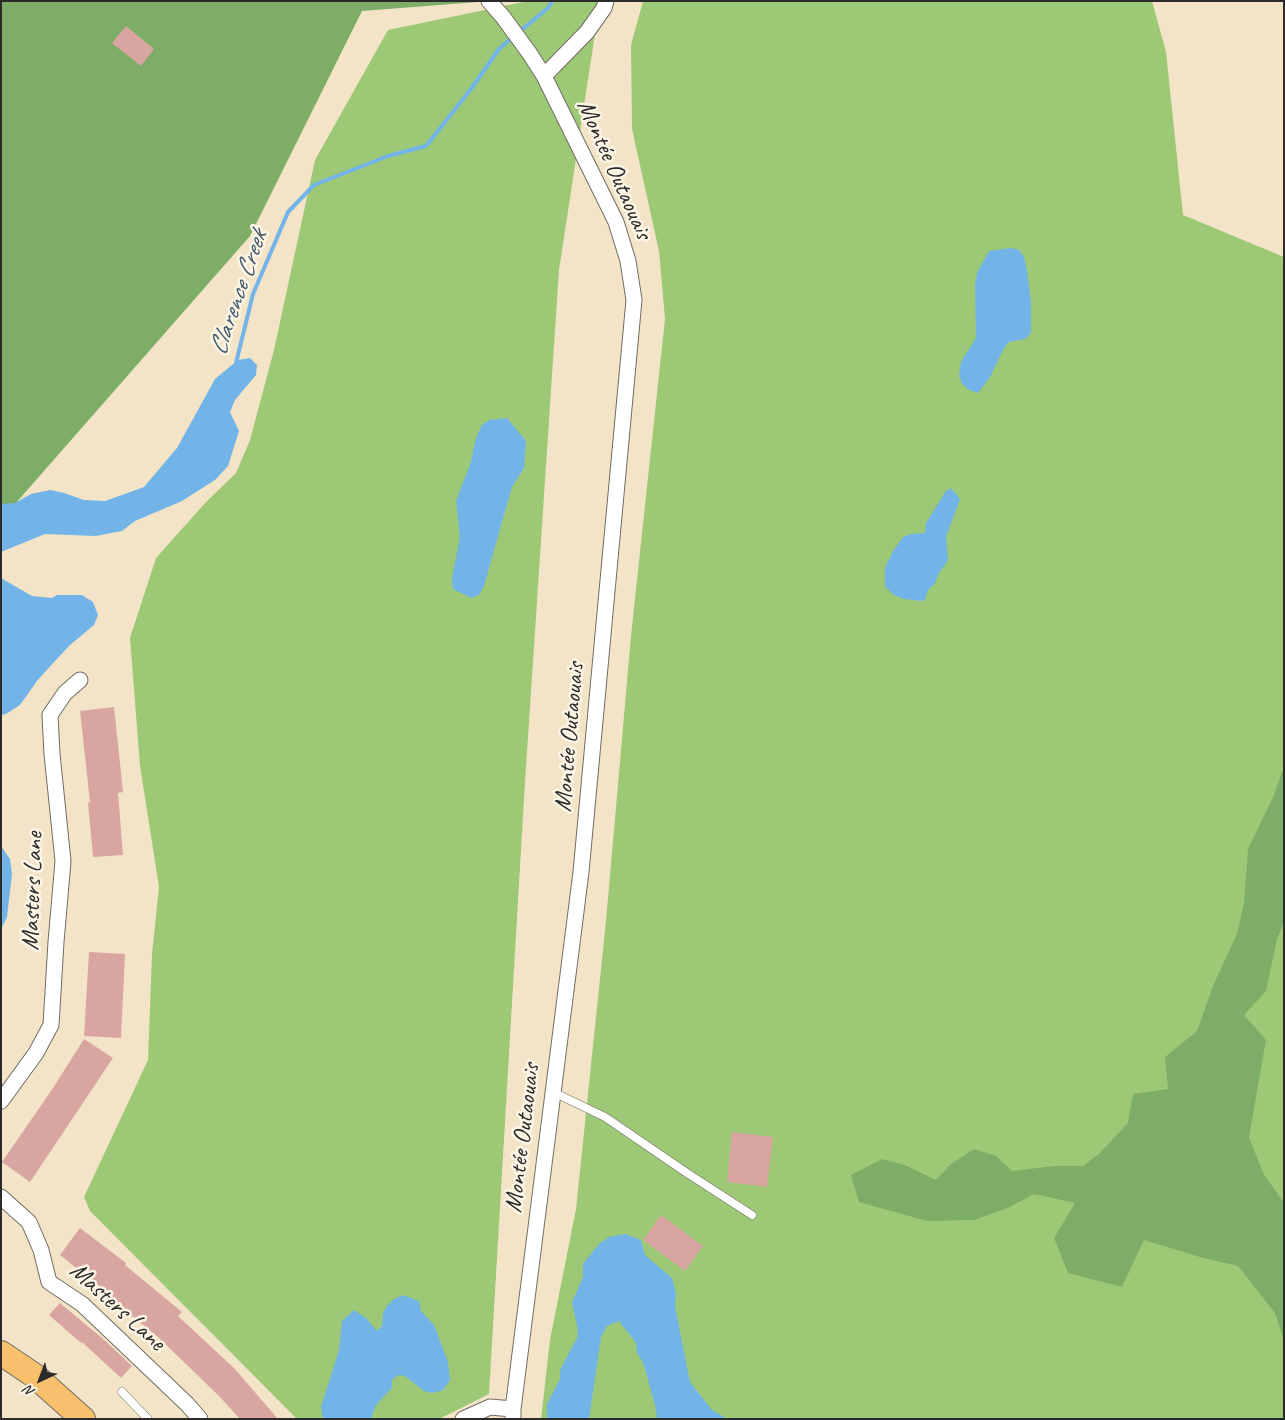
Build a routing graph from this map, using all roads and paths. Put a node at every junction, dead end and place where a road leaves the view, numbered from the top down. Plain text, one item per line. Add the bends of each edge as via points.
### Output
1 (489, 1) edge
2 (606, 1) edge
3 (544, 76) junction
4 (80, 680) dead end
5 (553, 1092) junction
6 (1, 1101) edge
7 (1, 1197) edge
8 (752, 1215) dead end
9 (1, 1353) edge
10 (122, 1392) dead end
11 (513, 1414) edge
12 (197, 1418) edge
13 (83, 1419) edge
14 (148, 1419) edge
15 (463, 1419) edge

1 - 3 street, Montée Outaouais
2 - 3 street via 587,32
3 - 5 street, Montée Outaouais via 616,222 628,261 634,300 581,872
4 - 6 street, Masters Lane via 65,693 50,715 63,862 51,1025 36,1053
5 - 8 lane via 605,1117
5 - 11 street, Montée Outaouais
7 - 12 street, Masters Lane via 29,1222 41,1250 49,1282 82,1304 180,1397
9 - 13 main road via 35,1376
10 - 14 lane
11 - 15 street via 490,1406

